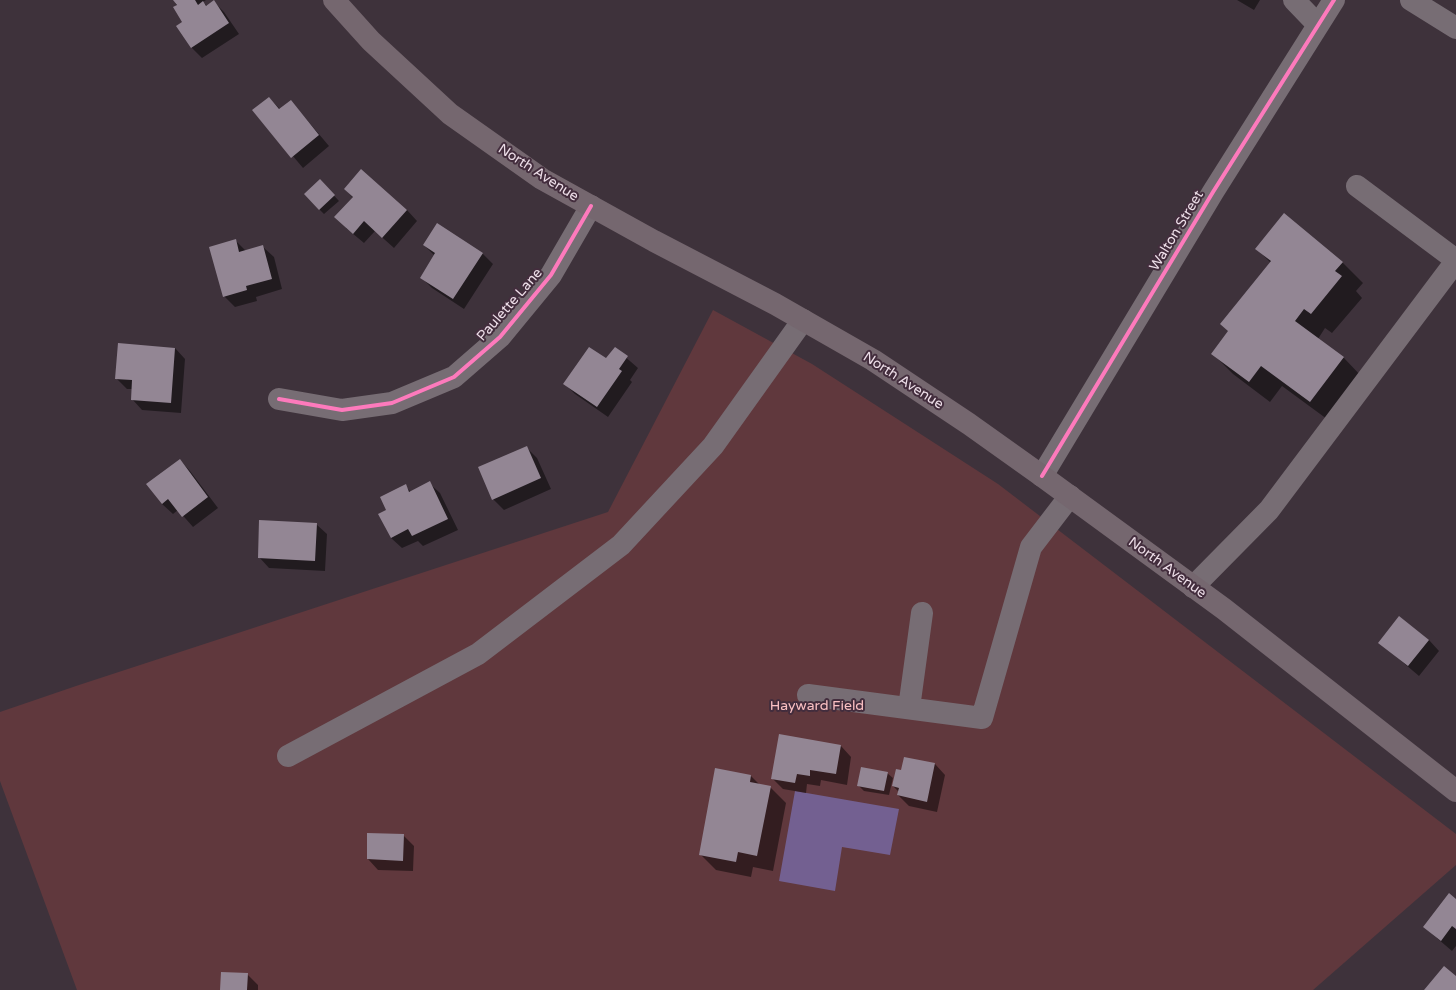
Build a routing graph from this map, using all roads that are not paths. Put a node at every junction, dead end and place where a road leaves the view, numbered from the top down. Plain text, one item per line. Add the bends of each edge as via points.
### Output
1 (334, 0) edge
2 (1294, 0) edge
3 (1334, 0) edge
4 (1411, 0) edge
5 (1318, 25) junction
6 (1456, 28) edge
7 (1357, 186) dead end
8 (591, 206) junction
9 (1456, 261) edge
10 (803, 320) junction
11 (279, 398) dead end
12 (1042, 476) junction
13 (1070, 496) junction
14 (1193, 587) junction
15 (922, 613) dead end
16 (808, 695) dead end
17 (909, 708) junction
18 (288, 756) dead end
19 (1456, 791) edge

1 - 8 main road, North Avenue via 371,41 450,114 542,179
2 - 5 street
3 - 5 street, Walton Street
4 - 6 street
5 - 12 street, Walton Street via 1213,192
7 - 9 street
8 - 10 main road, North Avenue
8 - 11 street, Paulette Lane via 551,275 500,337 454,377 392,403 342,410
9 - 14 street via 1269,510
10 - 12 main road, North Avenue via 879,364
10 - 18 street via 713,446 621,545 478,654
12 - 13 main road, North Avenue
13 - 14 main road, North Avenue
13 - 17 street via 1031,547 982,718
14 - 19 main road, North Avenue
15 - 17 street
16 - 17 street

